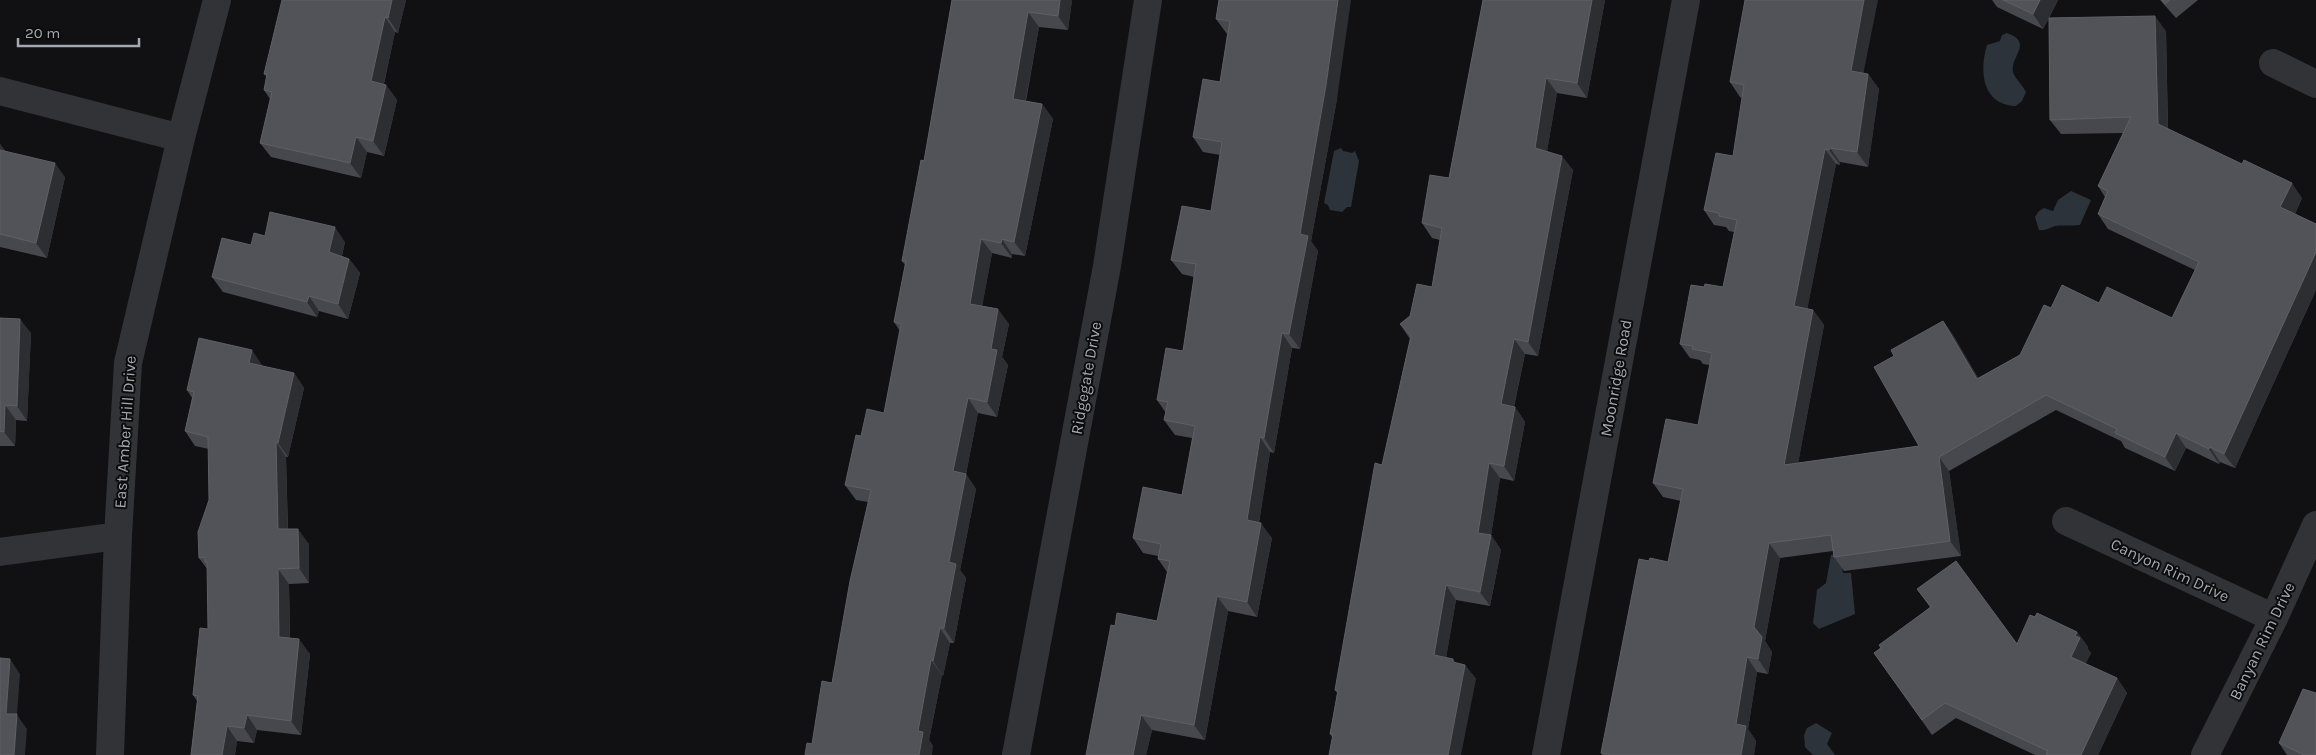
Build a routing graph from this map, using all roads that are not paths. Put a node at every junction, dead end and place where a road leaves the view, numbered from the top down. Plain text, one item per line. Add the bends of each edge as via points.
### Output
1 (217, 0) edge
2 (1148, 0) edge
3 (1686, 0) edge
4 (2273, 63) dead end
5 (2316, 84) edge
6 (0, 91) edge
7 (180, 138) junction
8 (2066, 521) dead end
9 (2316, 525) edge
10 (118, 536) junction
11 (0, 552) edge
12 (2274, 618) junction
13 (110, 755) edge
14 (1016, 755) edge
15 (1546, 755) edge
16 (2205, 755) edge

1 - 7 street, East Amber Hill Drive
2 - 14 street, Ridgegate Drive via 1107,266
3 - 15 street, Moonridge Road
4 - 5 street
6 - 7 street
7 - 10 street, East Amber Hill Drive via 128,364
8 - 12 street, Canyon Rim Drive
9 - 12 street, Banyan Rim Drive
10 - 11 street
10 - 13 street, East Amber Hill Drive
12 - 16 street, Banyan Rim Drive

